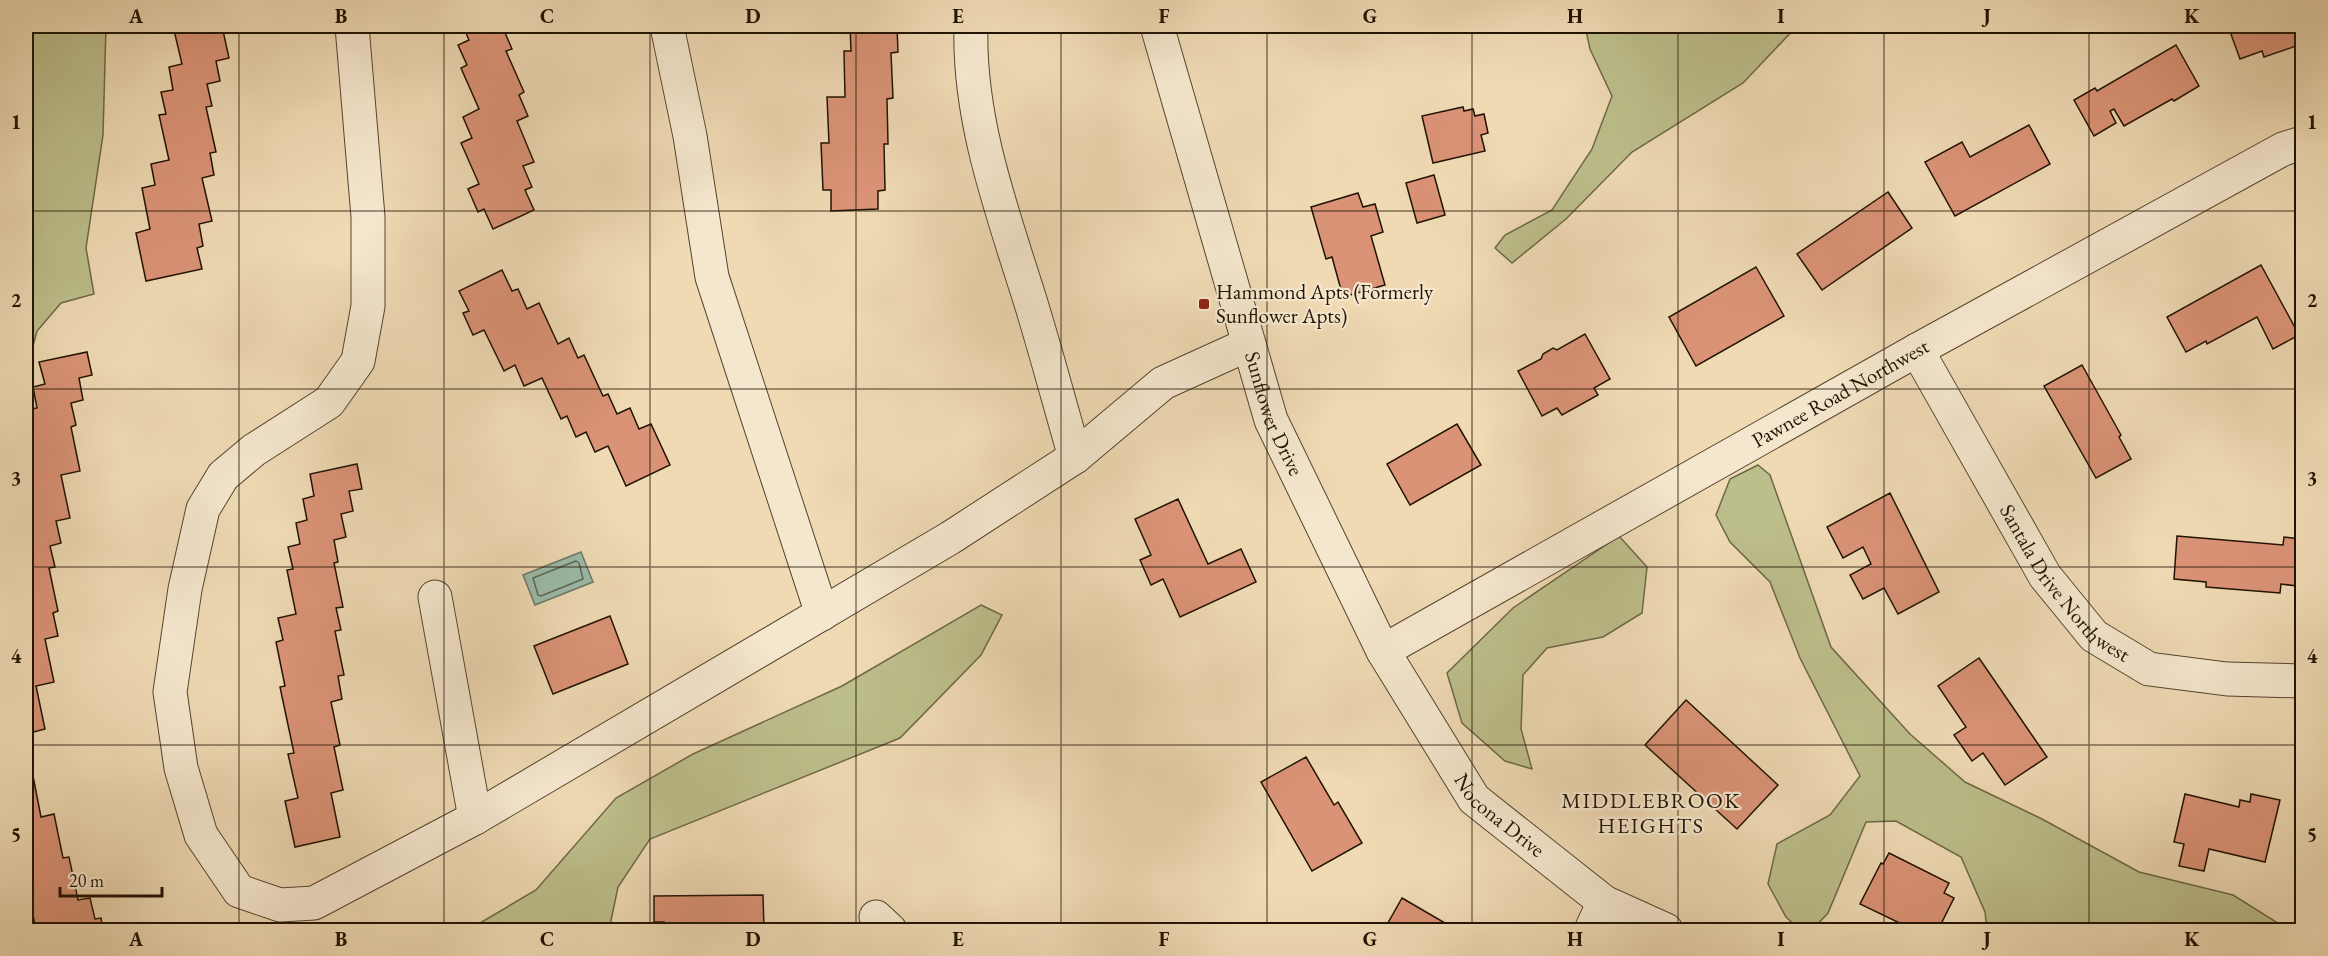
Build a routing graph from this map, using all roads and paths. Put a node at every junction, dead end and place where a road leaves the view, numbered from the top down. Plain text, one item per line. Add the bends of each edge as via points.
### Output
1 (352, 26) edge
2 (667, 26) edge
3 (971, 26) edge
4 (1157, 26) edge
5 (2302, 142) edge
6 (1249, 344) junction
7 (1917, 350) junction
8 (1075, 457) junction
9 (435, 597) dead end
10 (822, 614) junction
11 (1383, 651) junction
12 (2302, 681) edge
13 (475, 818) junction
14 (1604, 902) junction
15 (1590, 930) edge
16 (1666, 930) edge

1 - 13 street via 368,217 368,306 358,362 329,402 254,450 223,476 204,509 185,588 170,693 181,768 201,835 239,891 280,905 314,903
2 - 10 street via 690,136 712,277
3 - 8 street via 970,60 982,134
4 - 6 street, Sunflower Drive
5 - 7 street, Pawnee Road Northwest
6 - 8 street via 1163,383
6 - 11 street, Sunflower Drive via 1271,420
7 - 11 street, Pawnee Road Northwest
7 - 12 street, Santala Drive Northwest via 2045,576 2094,636 2149,669 2227,679
8 - 10 street
9 - 13 street
10 - 13 street
11 - 14 street, Nocona Drive via 1474,800
14 - 15 street
14 - 16 street, Nocona Drive

